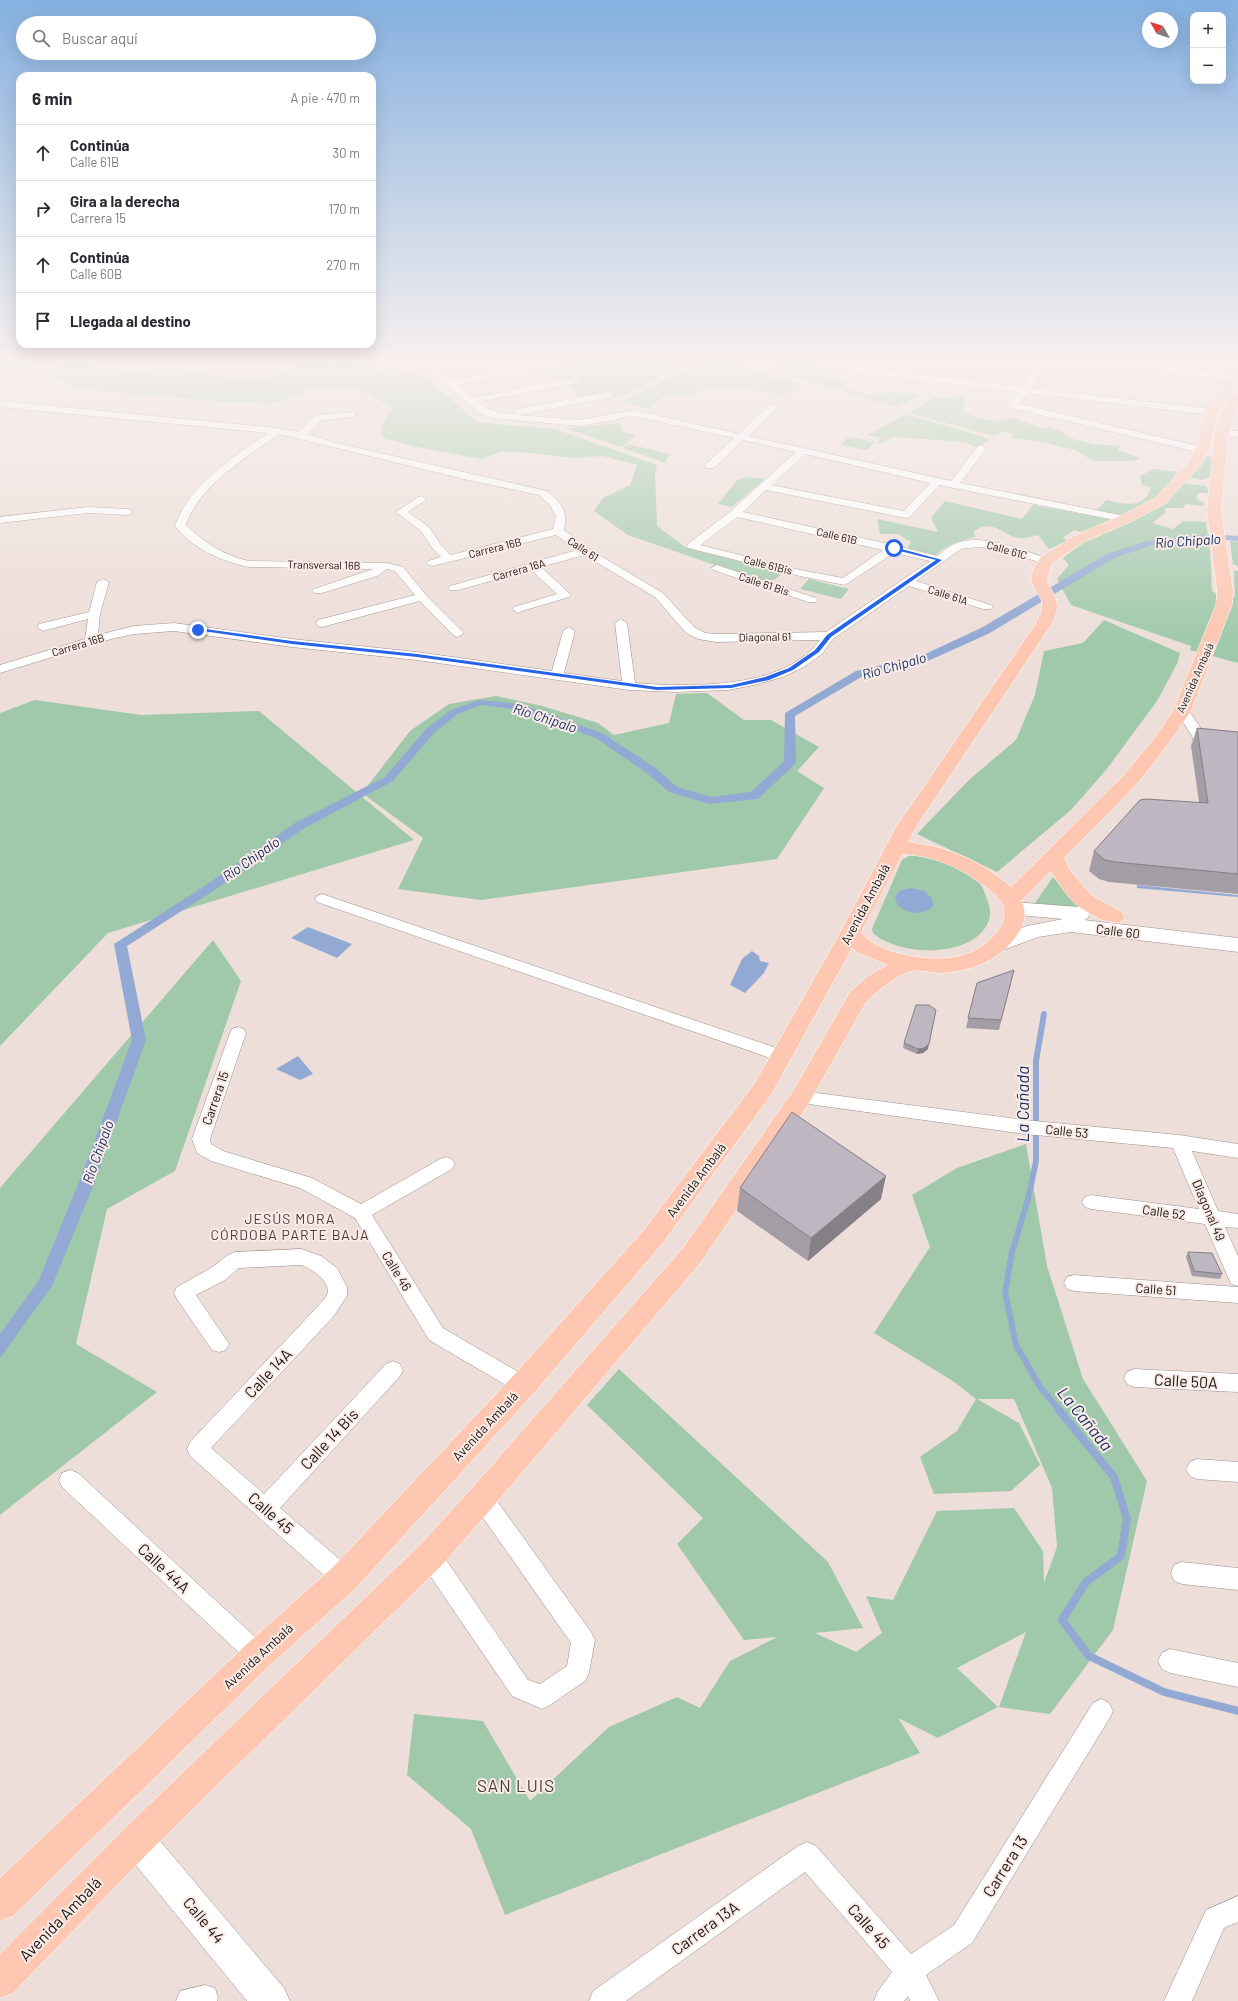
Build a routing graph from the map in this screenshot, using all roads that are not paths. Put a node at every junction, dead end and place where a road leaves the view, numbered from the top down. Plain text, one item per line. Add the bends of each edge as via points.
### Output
1 (243, 455) edge
2 (377, 455) edge
3 (720, 455) edge
4 (798, 455) edge
5 (823, 455) edge
6 (976, 455) edge
7 (1199, 455) edge
8 (1220, 455) edge
9 (710, 466) dead end
10 (937, 481) junction
11 (953, 485) junction
12 (764, 487) junction
13 (422, 498) dead end
14 (128, 512) dead end
15 (735, 513) junction
16 (1125, 519) junction
17 (0, 520) edge
18 (558, 531) junction
19 (894, 548) junction
20 (584, 551) junction
21 (449, 559) junction
22 (940, 560) junction
23 (432, 563) dead end
24 (1043, 565) junction
25 (387, 566) junction
26 (533, 566) junction
27 (717, 568) dead end
28 (800, 573) junction
29 (103, 582) dead end
30 (909, 582) junction
31 (774, 587) junction
32 (454, 588) dead end
33 (318, 590) dead end
34 (422, 596) junction
35 (812, 600) dead end
36 (987, 607) dead end
37 (518, 609) dead end
38 (94, 614) junction
39 (621, 622) dead end
40 (322, 623) dead end
41 (44, 627) dead end
42 (569, 631) dead end
43 (458, 633) dead end
44 (702, 636) joint
45 (829, 636) junction
46 (91, 641) junction
47 (0, 669) edge
48 (557, 676) junction
49 (629, 686) junction
50 (1182, 711) junction
51 (1199, 740) edge
52 (895, 847) junction
53 (1053, 856) junction
54 (322, 899) dead end
55 (1012, 904) junction
56 (1115, 917) junction
57 (1238, 930) edge
58 (850, 933) junction
59 (1001, 944) junction
60 (1238, 945) edge
61 (909, 964) junction
62 (238, 1032) dead end
63 (782, 1056) junction
64 (800, 1097) junction
65 (1180, 1142) junction
66 (1238, 1151) edge
67 (446, 1164) dead end
68 (1090, 1202) dead end
69 (361, 1213) junction
70 (1212, 1219) junction
71 (1238, 1221) edge
72 (1238, 1278) edge
73 (1074, 1283) dead end
74 (1238, 1295) edge
75 (219, 1344) dead end
76 (393, 1370) dead end
77 (1134, 1378) dead end
78 (1238, 1383) edge
79 (523, 1386) junction
80 (197, 1449) joint
81 (1197, 1469) dead end
82 (1238, 1472) edge
83 (70, 1480) dead end
84 (482, 1498) junction
85 (265, 1508) junction
86 (430, 1556) junction
87 (1182, 1573) dead end
88 (344, 1578) junction
89 (1238, 1579) edge
90 (258, 1655) junction
91 (1170, 1661) dead end
92 (1238, 1675) edge
93 (1101, 1711) dead end
94 (137, 1840) junction
95 (807, 1855) joint
96 (0, 1903) edge
97 (1227, 1914) edge
98 (909, 1971) junction
99 (0, 1980) edge
100 (271, 2001) edge
101 (603, 2001) edge
102 (888, 2001) edge
103 (925, 2001) edge
104 (1178, 2001) edge

1 - 25 street, Transversal 16B via 196,497 180,524 183,529 235,562
2 - 18 street, Calle 61 via 537,491 555,504 561,514
3 - 9 street
4 - 12 street
5 - 10 street
6 - 11 street
7 - 16 main road via 1194,465 1160,501
8 - 50 main road, Avenida Ambalá via 1214,511 1225,591 1224,605
10 - 11 street
10 - 12 street via 906,515
11 - 16 street
12 - 15 street
13 - 21 street via 401,512 425,529
14 - 17 street via 88,510
15 - 19 street, Calle 61B
15 - 28 street, Calle 61Bis via 692,546
16 - 24 main road via 1079,538
18 - 20 street, Calle 61
18 - 21 street, Carrera 16B
19 - 22 street, Calle 61B
19 - 28 street, Calle 61Bis via 845,582
20 - 26 street, Carrera 16A
20 - 44 street, Calle 61 via 659,595 690,630
21 - 23 street, Carrera 16B
22 - 24 street, Calle 61C via 957,547 968,543 983,543
22 - 30 street
24 - 52 main road, Avenida Ambalá via 1039,582 1050,601 1050,613
25 - 33 street via 373,574
25 - 34 street, Transversal 16B via 399,569
26 - 32 street, Carrera 16A
26 - 37 street via 564,595
27 - 31 street, Calle 61 Bis
28 - 31 street
29 - 38 street
30 - 36 street, Calle 61A
30 - 45 street
31 - 35 street, Calle 61 Bis
34 - 40 street
34 - 43 street
38 - 41 street
38 - 46 street
39 - 49 street
42 - 48 street
44 - 45 street, Diagonal 61
45 - 49 street, Carrera 16B via 817,651 791,669 767,679 731,686
46 - 47 street, Carrera 16B
46 - 48 street, Carrera 16B via 134,630 174,627 292,643 403,654
48 - 49 street, Carrera 16B
50 - 51 street via 1199,736
50 - 53 main road, Avenida Ambalá via 1129,781
52 - 55 main road via 932,850 958,860 986,877 1004,892
52 - 58 main road, Avenida Ambalá
53 - 55 main road, Avenida Ambalá
53 - 56 main road via 1061,872 1084,900
54 - 63 street
55 - 56 main road, Calle 60
55 - 59 main road via 1014,922
56 - 57 main road, Calle 60
58 - 61 main road via 864,947 894,961
58 - 63 main road, Avenida Ambalá
59 - 60 main road, Calle 60 via 1034,931 1071,925
59 - 61 main road via 989,953 954,964
61 - 64 main road, Avenida Ambalá via 871,983 858,997
62 - 69 street, Carrera 15 via 201,1139 203,1148 217,1156 306,1184
63 - 79 main road, Avenida Ambalá via 763,1089 653,1237
64 - 65 street, Calle 53 via 1034,1128
64 - 84 main road, Avenida Ambalá via 692,1255
65 - 66 street, Calle 53
65 - 70 street, Diagonal 49
67 - 69 street
68 - 70 street, Calle 52
69 - 79 street, Calle 46 via 436,1334
70 - 71 street, Calle 52
70 - 72 street, Diagonal 49
73 - 74 street, Calle 51
75 - 80 street, Calle 14A via 184,1293 218,1274 235,1260 301,1257 314,1261 330,1274 337,1287 337,1296 326,1311
76 - 85 street, Calle 14 Bis
77 - 78 street, Calle 50A
79 - 88 main road, Avenida Ambalá
80 - 85 street, Calle 45
81 - 82 street
83 - 90 street, Calle 44A
84 - 86 main road, Avenida Ambalá
84 - 86 street via 583,1640 577,1673 542,1697 520,1688
85 - 88 street, Calle 45
86 - 94 main road, Avenida Ambalá
87 - 89 street
88 - 90 main road, Avenida Ambalá
90 - 96 main road, Avenida Ambalá
91 - 92 street
93 - 98 street, Carrera 13 via 963,1934
94 - 99 main road, Avenida Ambalá
94 - 100 main road, Calle 44
95 - 98 street, Calle 45
95 - 101 street, Carrera 13A
97 - 104 street
98 - 102 street, Carrera 13
98 - 103 street, Calle 45

